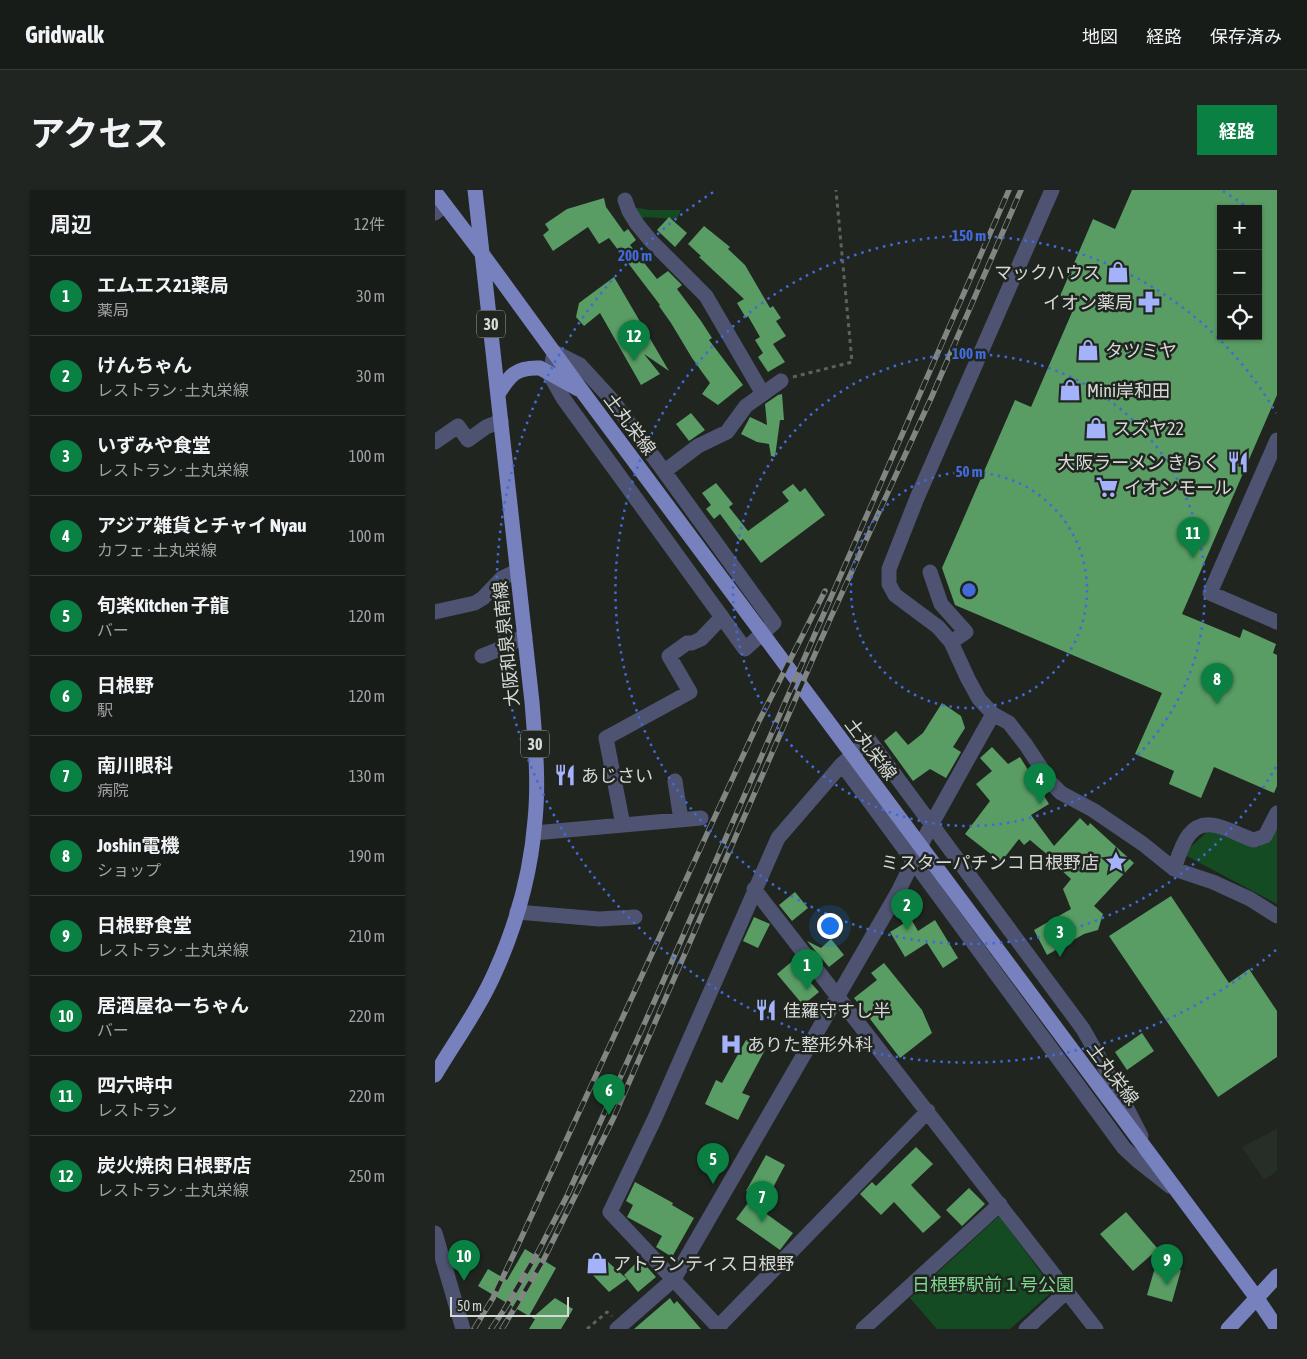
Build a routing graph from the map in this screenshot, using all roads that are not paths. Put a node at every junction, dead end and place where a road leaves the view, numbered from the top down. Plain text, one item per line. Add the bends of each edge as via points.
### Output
1 (475, 190) edge
2 (1052, 190) edge
3 (435, 192) edge
4 (625, 200) dead end
5 (440, 209) edge
6 (483, 255) junction
7 (554, 352) junction
8 (550, 375) junction
9 (787, 379) road end
10 (582, 391) junction
11 (498, 394) junction
12 (763, 394) junction
13 (501, 420) junction
14 (1277, 440) edge
15 (435, 442) edge
16 (665, 471) junction
17 (517, 571) junction
18 (931, 572) dead end
19 (435, 612) edge
20 (722, 617) junction
21 (1277, 622) edge
22 (525, 636) junction
23 (951, 642) junction
24 (482, 656) dead end
25 (993, 714) junction
26 (842, 764) junction
27 (675, 781) dead end
28 (1277, 813) edge
29 (701, 818) dead end
30 (681, 820) junction
31 (623, 825) junction
32 (931, 825) junction
33 (534, 833) junction
34 (913, 861) junction
35 (1174, 869) junction
36 (754, 889) junction
37 (517, 912) junction
38 (635, 916) dead end
39 (1277, 916) edge
40 (838, 995) junction
41 (435, 1075) edge
42 (928, 1111) junction
43 (1153, 1160) junction
44 (1175, 1189) junction
45 (1000, 1204) junction
46 (435, 1233) edge
47 (1277, 1276) edge
48 (674, 1278) junction
49 (1067, 1291) junction
50 (1256, 1297) junction
51 (1272, 1322) edge
52 (617, 1325) edge
53 (719, 1328) edge
54 (463, 1329) edge
55 (863, 1329) edge
56 (1025, 1329) edge
57 (1096, 1329) edge
58 (1228, 1329) edge

1 - 6 main road, 大阪和泉泉南線 / 30
2 - 23 street via 889,569 889,584 895,595 925,615
3 - 5 main road, 土丸栄線
4 - 12 street via 637,224 651,241 706,296
5 - 6 main road, 土丸栄線
6 - 7 main road, 土丸栄線
6 - 11 main road, 大阪和泉泉南線 / 30
7 - 8 street
7 - 10 main road, 土丸栄線
7 - 16 street via 580,365 613,401
8 - 10 main road
8 - 11 main road via 540,368 516,372
8 - 20 street via 563,398
9 - 12 street
10 - 43 main road, 土丸栄線
11 - 13 main road, 大阪和泉泉南線 / 30
12 - 16 street via 745,406 727,432 698,446
13 - 15 street via 468,440 458,426
13 - 17 main road, 大阪和泉泉南線 / 30
14 - 21 street via 1210,593
16 - 20 street via 774,623 745,649
17 - 19 street via 502,578 475,603
17 - 22 main road, 大阪和泉泉南線 / 30
18 - 23 street via 941,604 966,632
20 - 31 street via 701,639 687,643 669,656 690,692 607,738
22 - 24 street
22 - 33 main road, 大阪和泉泉南線 / 30 via 535,745
23 - 25 street via 975,692
25 - 32 street
25 - 35 street via 1009,723 1061,792 1143,844
26 - 32 street via 869,740
26 - 34 street
26 - 36 street via 778,838
27 - 30 street
28 - 35 street via 1265,836 1254,840 1216,826 1200,825 1183,843
29 - 30 street
30 - 31 street
31 - 33 street
32 - 34 street
32 - 43 street via 1083,1030 1117,1087
33 - 37 main road, 大阪和泉泉南線 / 30
34 - 40 street
34 - 44 street via 1124,1148
35 - 39 street via 1213,882
36 - 40 street
36 - 48 street via 655,1118 610,1212
37 - 38 street via 599,919
37 - 41 main road, 大阪和泉泉南線 / 30 via 484,994
40 - 42 street
40 - 48 street
42 - 45 street
42 - 53 street
43 - 44 main road, 土丸栄線
44 - 50 main road, 土丸栄線
45 - 49 street
45 - 55 street
46 - 54 street
47 - 50 main road
48 - 52 street
48 - 53 street
49 - 56 street
49 - 57 street
50 - 51 main road, 土丸栄線
50 - 58 main road

